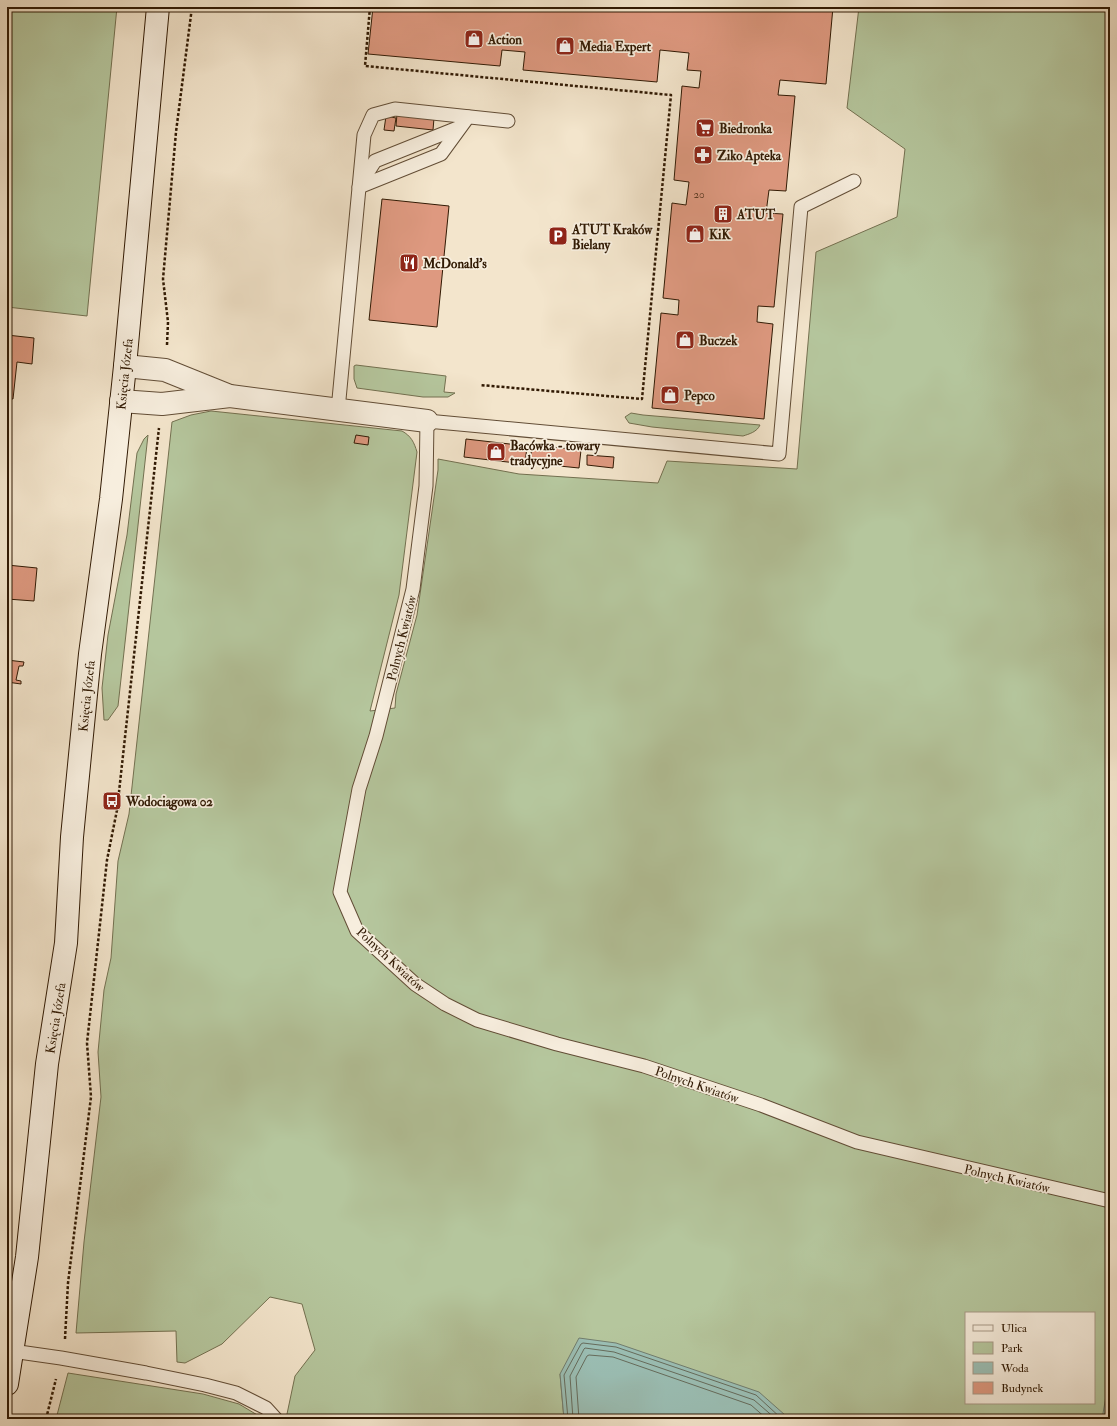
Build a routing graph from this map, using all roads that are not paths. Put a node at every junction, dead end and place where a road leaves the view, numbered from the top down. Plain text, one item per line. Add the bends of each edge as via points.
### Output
1 (158, 7) edge
2 (508, 121) dead end
3 (464, 122) junction
4 (854, 181) dead end
5 (359, 187) junction
6 (125, 366) junction
7 (230, 396) junction
8 (121, 401) junction
9 (338, 410) junction
10 (427, 421) junction
11 (1110, 1201) edge
12 (12, 1351) junction
13 (7, 1381) edge
14 (276, 1419) edge

1 - 6 main road, Księcia Józefa
2 - 3 lane
3 - 5 lane via 375,161
3 - 5 lane via 441,154
3 - 5 lane via 395,109 373,114 364,135
4 - 10 lane via 801,207 779,454
5 - 9 lane
6 - 7 main road via 165,370
6 - 8 main road, Księcia Józefa
7 - 8 main road via 162,404
7 - 9 main road
8 - 12 main road, Księcia Józefa via 90,654 72,837 66,943 47,1064 27,1257
9 - 10 main road
10 - 11 lane, Polnych Kwiatów via 426,486 413,588 376,736 359,789 340,892 357,931 415,984 445,1004 477,1020 644,1066 762,1105 857,1142
12 - 13 main road, Księcia Józefa
12 - 14 lane via 205,1385 236,1393 266,1408

